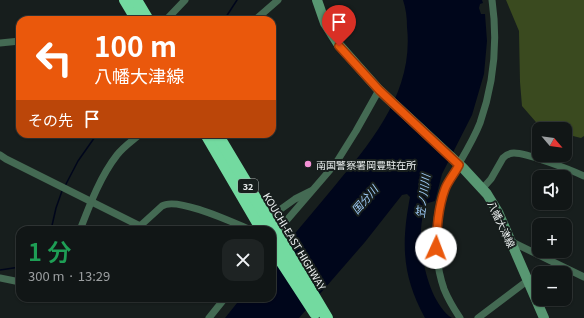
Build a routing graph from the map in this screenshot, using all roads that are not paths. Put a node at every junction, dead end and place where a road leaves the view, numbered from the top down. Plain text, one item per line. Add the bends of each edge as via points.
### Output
1 (125, 0) edge
2 (136, 0) edge
3 (184, 0) edge
4 (278, 0) edge
5 (317, 0) edge
6 (492, 0) edge
7 (135, 16) edge
8 (146, 16) edge
9 (170, 16) edge
10 (260, 16) edge
11 (16, 41) edge
12 (0, 43) edge
13 (380, 91) junction
14 (136, 138) edge
15 (208, 138) edge
16 (219, 138) edge
17 (0, 154) edge
18 (459, 164) junction
19 (584, 176) edge
20 (315, 189) junction
21 (482, 189) junction
22 (90, 202) junction
23 (274, 214) dead end
24 (81, 226) edge
25 (140, 226) edge
26 (140, 226) edge
27 (247, 226) edge
28 (254, 226) edge
29 (268, 226) edge
30 (276, 238) edge
31 (276, 241) edge
32 (510, 241) junction
33 (584, 277) edge
34 (0, 278) edge
35 (16, 281) edge
36 (527, 281) junction
37 (223, 302) edge
38 (321, 315) edge
39 (209, 318) edge
40 (460, 318) edge
41 (478, 318) edge
42 (544, 318) edge

1 - 7 highway
2 - 8 highway
3 - 9 street
4 - 10 street
5 - 13 main road, 八幡大津線 via 325,23 339,46
6 - 18 street via 495,18 493,76 480,122
11 - 12 street
13 - 18 main road, 八幡大津線
13 - 20 street via 344,150
14 - 22 street via 118,154
15 - 28 highway, 32
16 - 29 highway, KOUCHI-EAST HIGHWAY / 32
17 - 22 street via 6,160
18 - 21 main road, 八幡大津線
18 - 40 street via 445,188 440,205 436,248 444,290
19 - 21 street via 515,153 503,158
20 - 23 street
20 - 30 street
21 - 32 main road, 八幡大津線 via 498,212
22 - 24 street
22 - 26 street
25 - 27 street via 165,204 174,204
31 - 38 highway, KOUCHI-EAST HIGHWAY / 32
32 - 33 street
32 - 36 main road, 八幡大津線
34 - 35 street
36 - 41 street
36 - 42 main road, 八幡大津線
37 - 39 street

